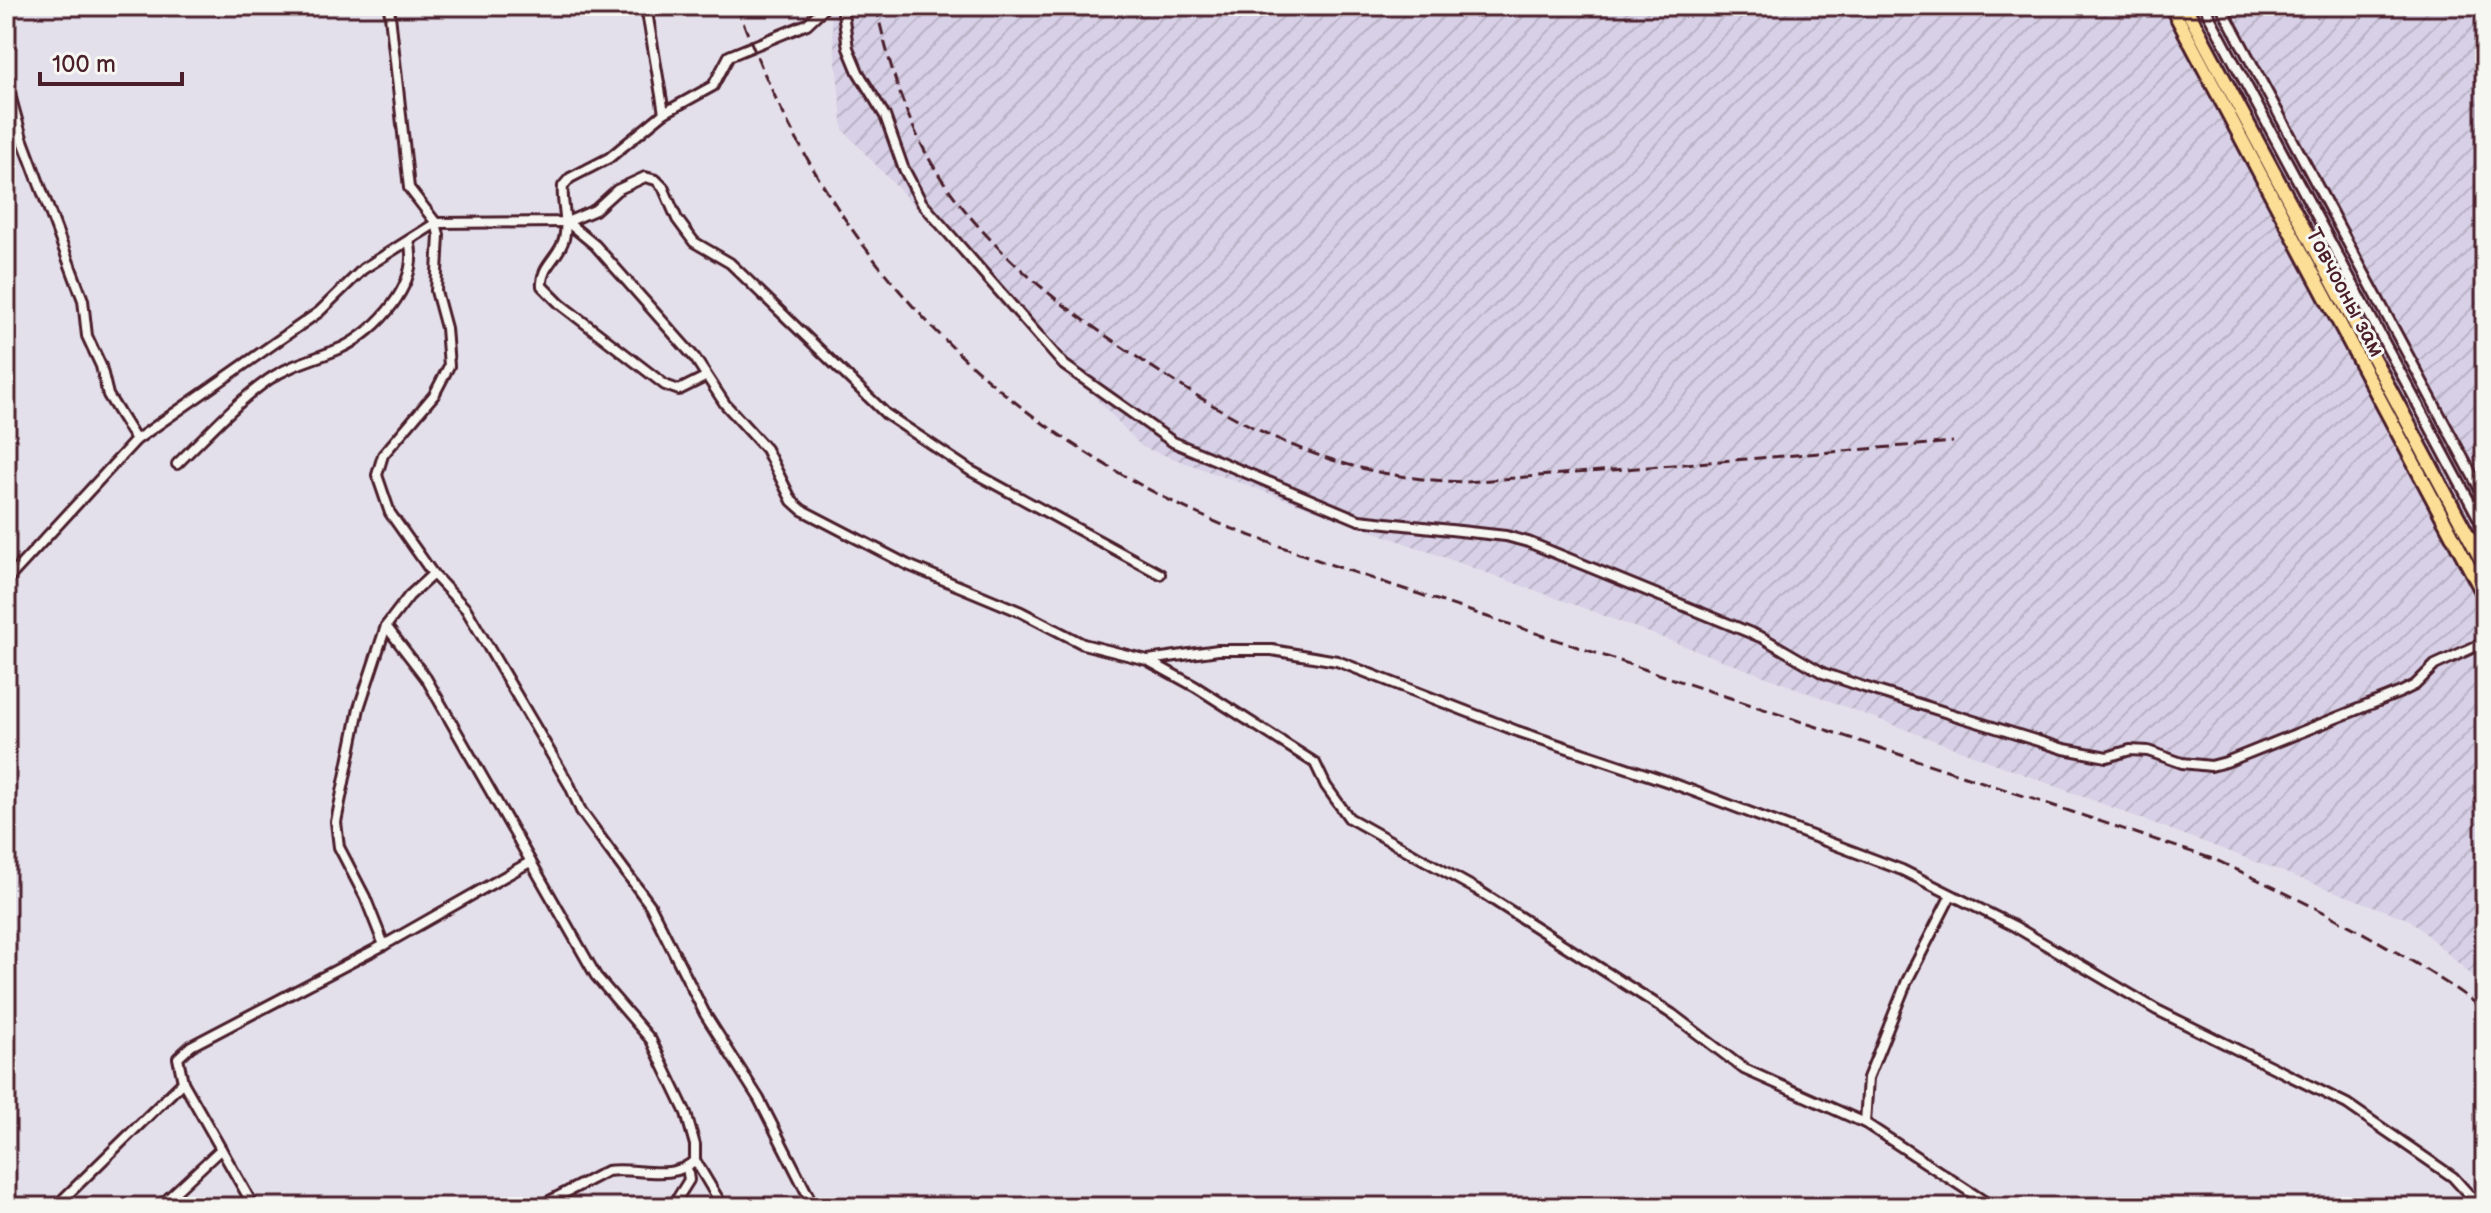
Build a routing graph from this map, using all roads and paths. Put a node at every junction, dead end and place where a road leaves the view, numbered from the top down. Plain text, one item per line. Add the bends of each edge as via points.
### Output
1 (389, 6) edge
2 (646, 6) edge
3 (826, 6) edge
4 (842, 6) edge
5 (2171, 6) edge
6 (2185, 6) edge
7 (2204, 6) edge
8 (2221, 6) edge
9 (6, 80) edge
10 (664, 113) junction
11 (22, 138) junction
12 (6, 143) edge
13 (567, 222) junction
14 (436, 223) junction
15 (409, 241) junction
16 (705, 377) junction
17 (136, 440) junction
18 (177, 464) dead end
19 (2485, 499) edge
20 (2485, 530) edge
21 (2485, 567) edge
22 (433, 574) junction
23 (1160, 574) dead end
24 (6, 581) edge
25 (2485, 597) edge
26 (386, 626) junction
27 (2485, 642) edge
28 (1147, 660) junction
29 (530, 862) junction
30 (1951, 895) junction
31 (384, 945) junction
32 (183, 1082) junction
33 (1865, 1123) junction
34 (221, 1149) junction
35 (691, 1164) junction
36 (55, 1207) edge
37 (159, 1207) edge
38 (254, 1207) edge
39 (538, 1207) edge
40 (672, 1207) edge
41 (723, 1207) edge
42 (814, 1207) edge
43 (1993, 1207) edge
44 (2480, 1207) edge

1 - 14 street via 409,188
2 - 10 street
3 - 10 street via 807,24 729,56 713,86
4 - 27 street via 848,48 885,116 922,203 1064,365 1173,442 1359,520 1528,542 1763,638 1823,673 2064,749 2107,757 2130,750 2182,763 2226,762 2401,692 2435,665
5 - 25 highway, Товчооны зам
6 - 21 highway, Товчооны зам
7 - 20 street
8 - 19 street
9 - 11 street
10 - 13 street via 609,158 570,178 562,193
11 - 12 street
11 - 17 street via 83,300 87,336 108,395
13 - 14 street
13 - 16 street via 611,262 695,358
13 - 16 street via 564,242 541,280 548,294 665,385 679,390
13 - 23 street via 595,210 632,181 656,180 694,242 730,263 886,414 971,471
14 - 15 street
14 - 22 street via 436,291 449,366 434,395 383,455 377,475 390,513
15 - 17 street via 363,269 319,312
15 - 18 street via 408,276 380,318 349,343 264,383
16 - 28 street via 766,449 792,501 817,521 1083,644
17 - 24 street
22 - 26 street
22 - 42 street via 466,609 581,811 650,905
26 - 29 street via 426,678
26 - 31 street via 359,708 336,822 339,847
28 - 30 street via 1218,650 1272,650 1337,661 1888,864
28 - 33 street via 1302,752 1315,763 1349,818 1490,897 1672,1014 1744,1069
29 - 31 street
29 - 35 street via 596,976 651,1040 686,1113 695,1145
30 - 33 street via 1907,981 1868,1078
30 - 44 street via 2157,1010 2347,1104 2453,1177
31 - 32 street via 191,1046 178,1058
32 - 34 street
32 - 36 street
33 - 43 street
34 - 37 street
34 - 38 street
35 - 39 street via 638,1173 607,1171
35 - 40 street via 689,1180
35 - 41 street

